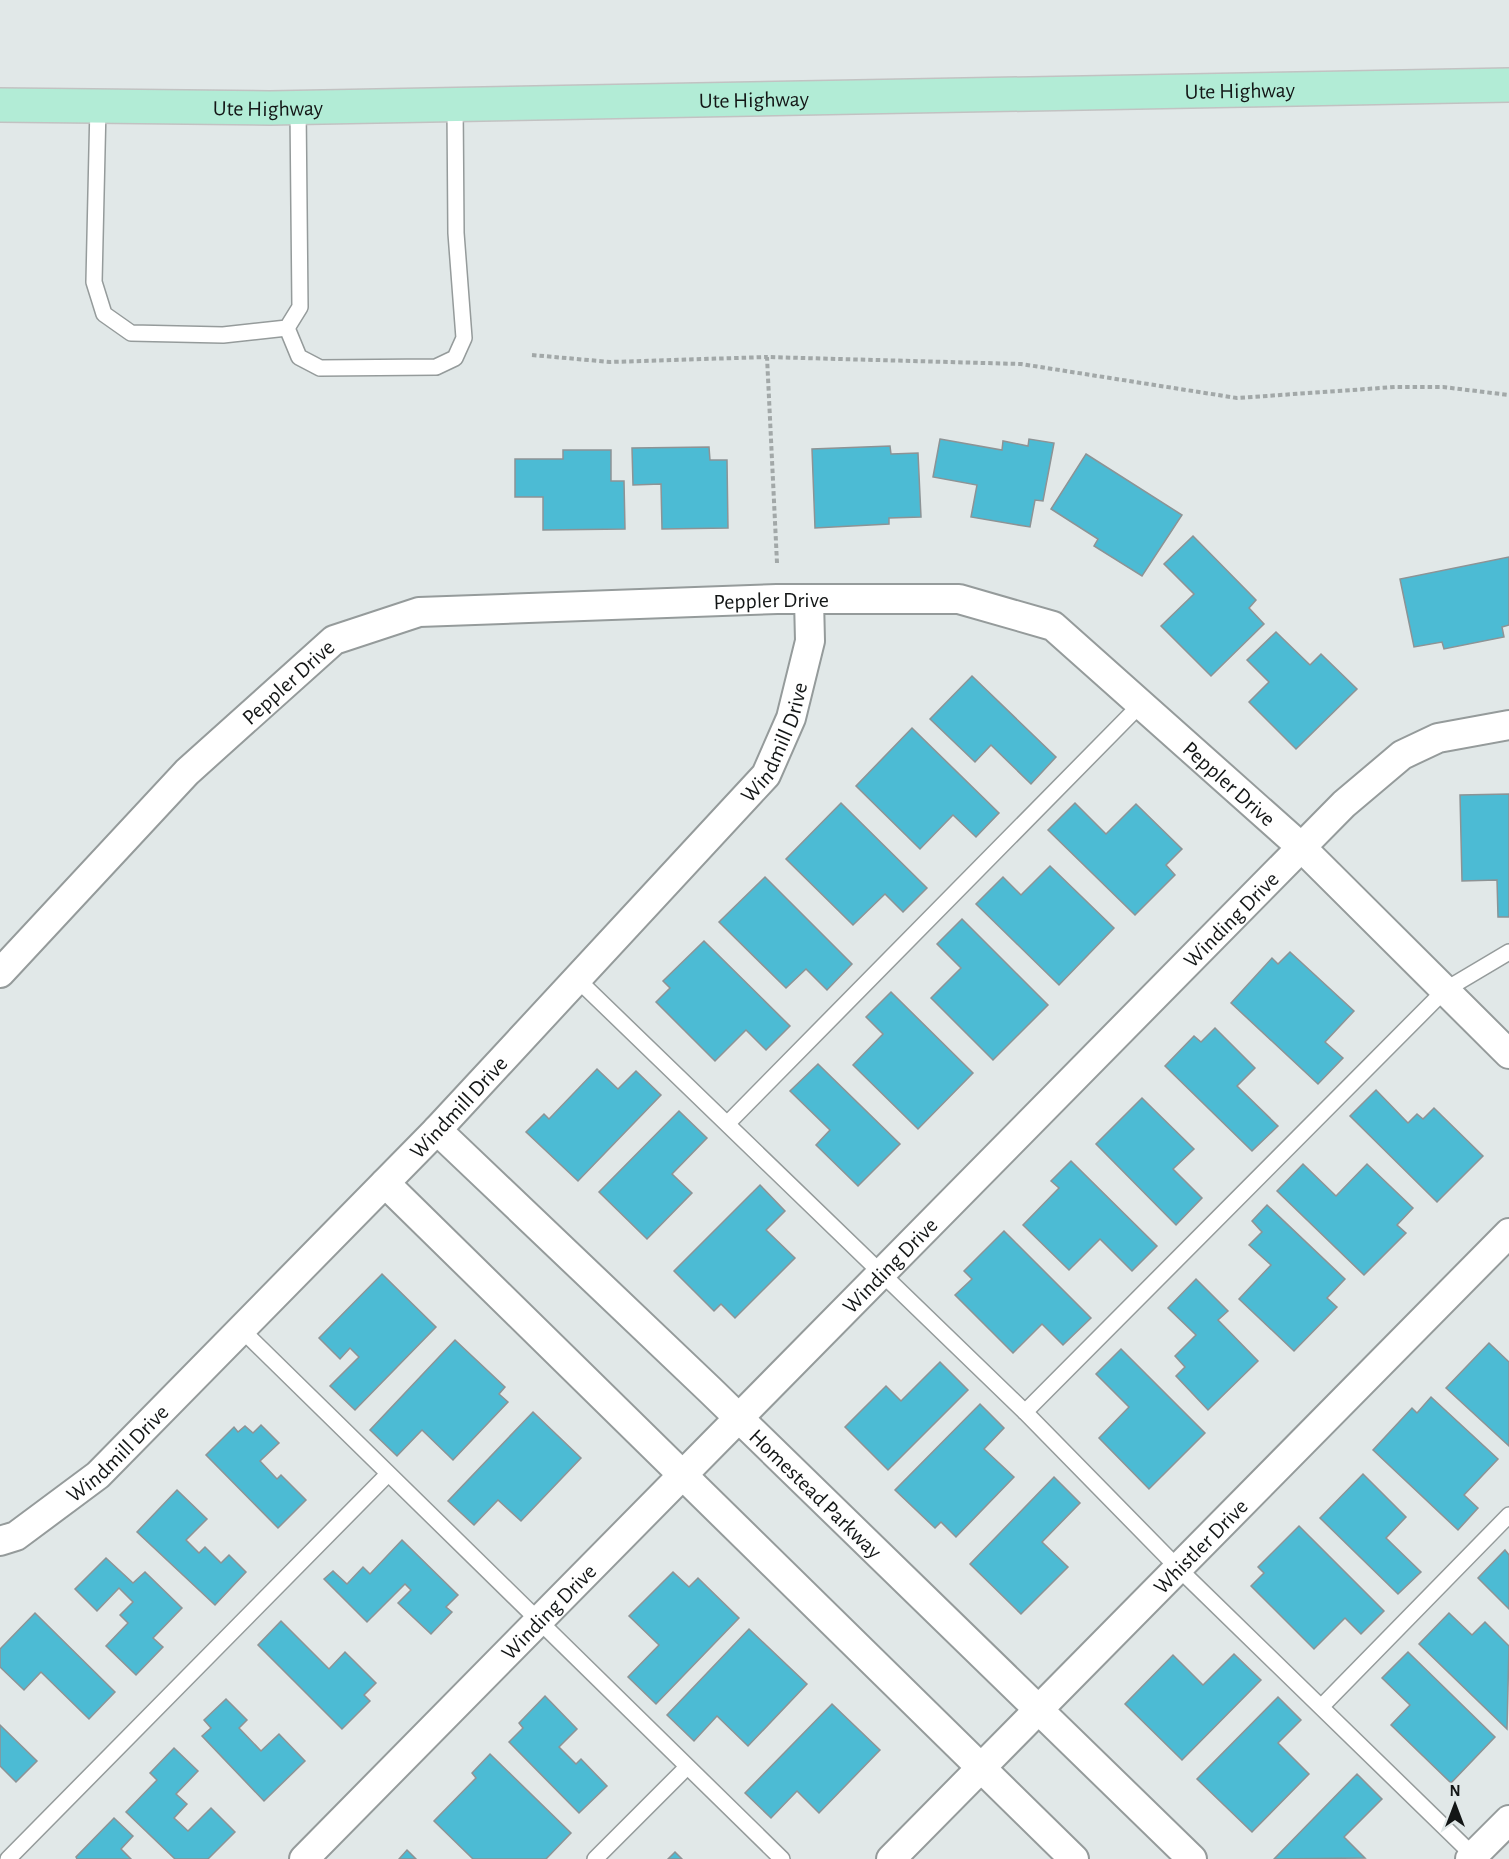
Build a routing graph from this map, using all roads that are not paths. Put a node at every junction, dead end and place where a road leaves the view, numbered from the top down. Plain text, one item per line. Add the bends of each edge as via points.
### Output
1 (1509, 85) edge
2 (455, 104) junction
3 (0, 105) edge
4 (98, 106) junction
5 (298, 107) junction
6 (287, 328) junction
7 (810, 599) junction
8 (1141, 704) junction
9 (1509, 725) edge
10 (1300, 846) junction
11 (1509, 952) edge
12 (0, 973) edge
13 (577, 979) junction
14 (1445, 990) junction
15 (1509, 1054) edge
16 (728, 1123) junction
17 (437, 1130) junction
18 (384, 1183) junction
19 (1509, 1233) edge
20 (881, 1274) junction
21 (241, 1329) junction
22 (1025, 1412) junction
23 (739, 1418) junction
24 (388, 1474) junction
25 (683, 1475) junction
26 (1509, 1515) edge
27 (0, 1541) edge
28 (1177, 1567) junction
29 (539, 1621) junction
30 (1322, 1706) junction
31 (1039, 1709) junction
32 (687, 1767) junction
33 (981, 1767) junction
34 (1509, 1820) edge
35 (1474, 1858) edge
36 (8, 1859) edge
37 (304, 1859) edge
38 (595, 1859) edge
39 (782, 1859) edge
40 (891, 1859) edge
41 (1074, 1859) edge
42 (1192, 1859) edge

1 - 2 main road, Ute Highway
2 - 5 main road, Ute Highway
2 - 6 lane via 456,232 464,338 455,358 436,367 320,368 299,357
3 - 4 main road, Ute Highway
4 - 5 main road, Ute Highway
4 - 6 lane via 94,282 104,314 131,333 224,335
5 - 6 lane via 302,279 300,307
7 - 8 street, Peppler Drive via 959,599 1053,626
7 - 12 street, Peppler Drive via 419,612 334,640 187,772
7 - 13 street, Windmill Drive via 810,641 791,718 766,774
8 - 10 street, Peppler Drive
8 - 16 lane
9 - 10 street, Winding Drive via 1438,738 1402,755
10 - 14 street, Peppler Drive
10 - 20 street, Winding Drive
11 - 14 lane
13 - 16 lane
13 - 17 street, Windmill Drive
14 - 15 street, Peppler Drive
14 - 22 lane
16 - 20 lane
17 - 18 street, Windmill Drive
17 - 23 street, Homestead Parkway
18 - 21 street, Windmill Drive
18 - 25 street
19 - 28 street, Whistler Drive
20 - 22 lane
20 - 23 street, Winding Drive
21 - 24 lane
21 - 27 street, Windmill Drive via 98,1475 16,1536
22 - 28 lane
23 - 25 street, Winding Drive
23 - 31 street, Homestead Parkway
24 - 29 lane
24 - 36 lane
25 - 29 street, Winding Drive
25 - 33 street
26 - 30 lane
28 - 30 lane
28 - 31 street, Whistler Drive
29 - 32 lane
29 - 37 street, Winding Drive
30 - 35 lane
31 - 33 street, Whistler Drive
31 - 42 street, Homestead Parkway
32 - 38 lane
32 - 39 lane
33 - 40 street, Whistler Drive
33 - 41 street
34 - 35 street

